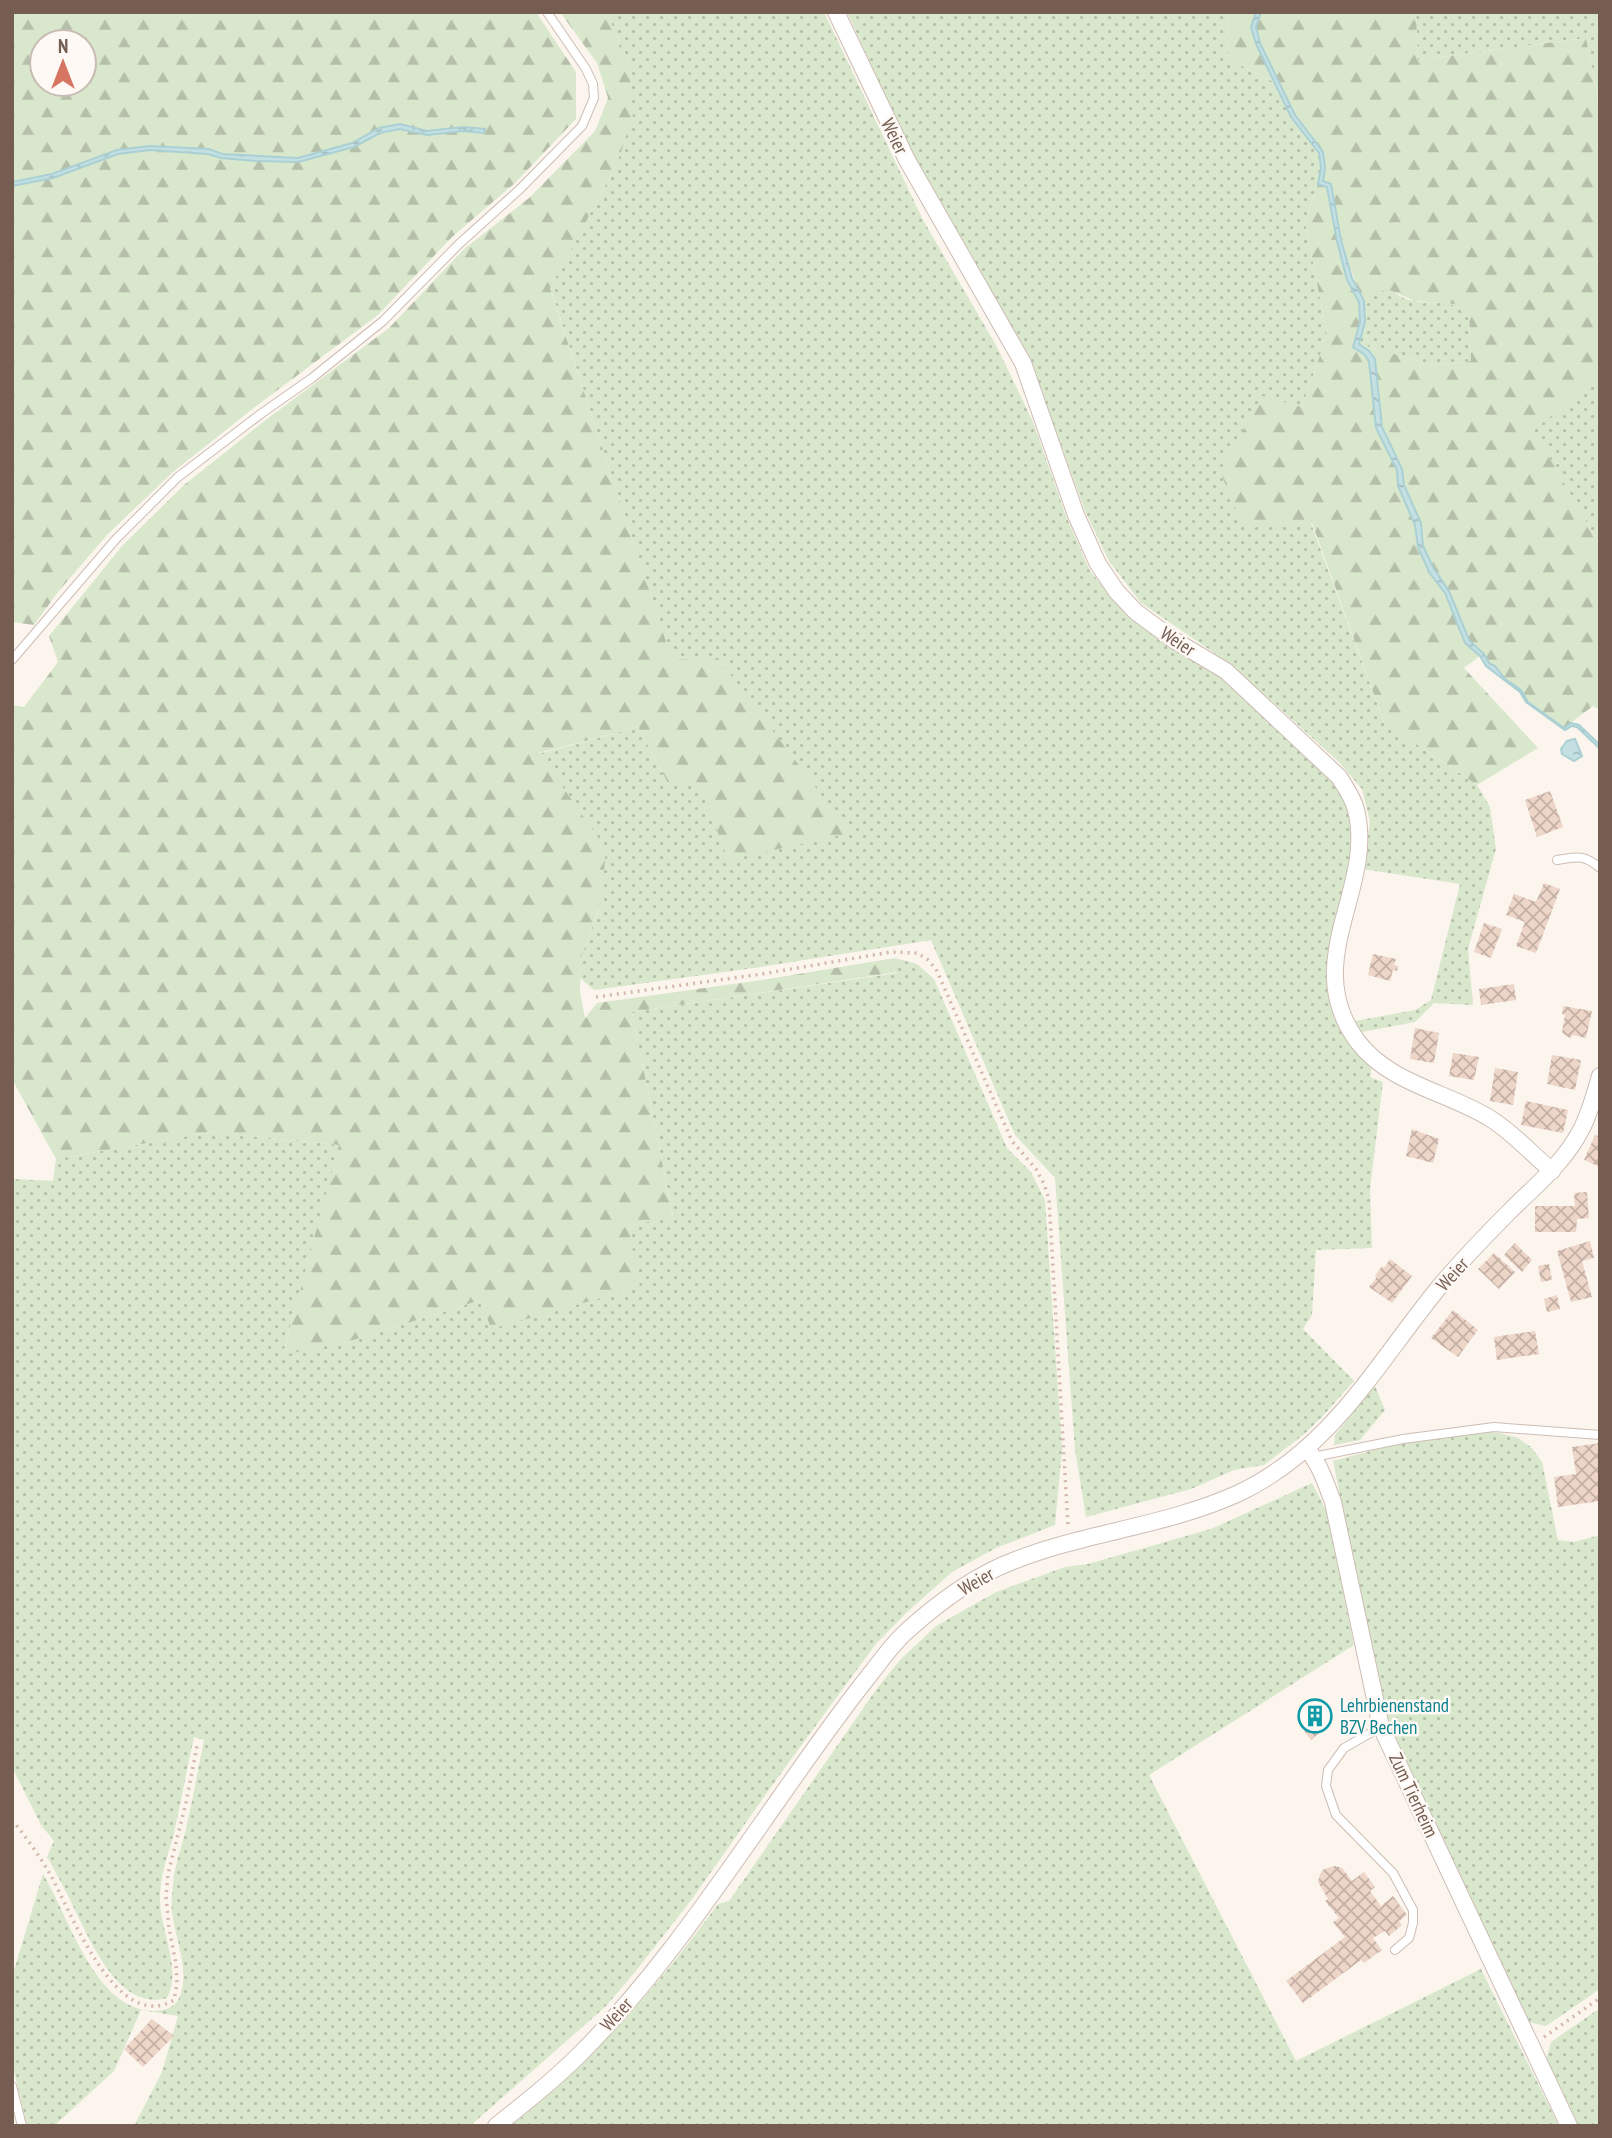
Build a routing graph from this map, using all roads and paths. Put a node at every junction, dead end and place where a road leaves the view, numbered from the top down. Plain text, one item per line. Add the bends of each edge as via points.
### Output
1 (547, 12) edge
2 (836, 12) edge
3 (12, 660) edge
4 (1557, 860) dead end
5 (1600, 868) edge
6 (596, 997) dead end
7 (1600, 1076) edge
8 (1552, 1171) junction
9 (1600, 1435) edge
10 (1310, 1453) junction
11 (1069, 1542) junction
12 (1381, 1727) junction
13 (197, 1746) dead end
14 (12, 1820) edge
15 (1395, 1950) dead end
16 (1600, 1998) edge
17 (1531, 2046) junction
18 (12, 2086) edge
19 (22, 2126) edge
20 (496, 2126) edge
21 (1569, 2126) edge

1 - 3 lane via 593,84 594,98 582,127 383,321 178,477 116,539
2 - 8 street, Weier via 907,160 1023,363 1098,564 1136,612 1226,671 1339,777 1349,792 1359,825 1359,853 1336,951 1335,996 1345,1022 1382,1066 1492,1119
4 - 5 lane via 1582,856
6 - 11 path via 904,951 917,953 936,969 1012,1141 1036,1169 1049,1199
7 - 8 street, Weier via 1581,1131
8 - 10 street, Weier via 1441,1285
9 - 10 lane via 1494,1427
10 - 11 street, Weier via 1240,1492 1193,1511
10 - 12 street, Zum Tierheim via 1333,1502
11 - 20 street, Weier via 1009,1562 978,1579 904,1633 845,1706 709,1899 635,1993 579,2054
12 - 15 lane via 1344,1748 1328,1770 1326,1786 1336,1815 1393,1873 1413,1910 1409,1938
12 - 17 street, Zum Tierheim
13 - 14 path via 168,1874 166,1897 177,1984 174,2000 167,2005 143,2005 115,1986 88,1948 50,1873
16 - 17 path
17 - 21 street, Zum Tierheim
18 - 19 lane

